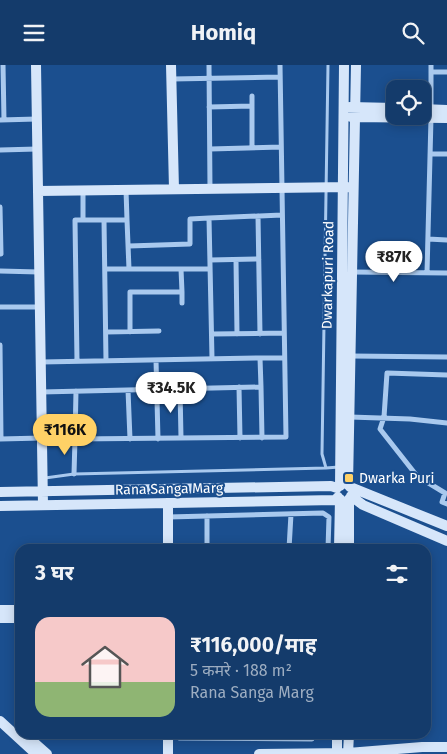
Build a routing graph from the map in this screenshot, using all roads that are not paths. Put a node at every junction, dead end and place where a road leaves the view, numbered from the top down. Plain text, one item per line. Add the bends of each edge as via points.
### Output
1 (3, 65) edge
2 (36, 65) edge
3 (171, 65) edge
4 (209, 65) edge
5 (280, 65) edge
6 (328, 65) edge
7 (344, 65) edge
8 (356, 65) edge
9 (431, 65) edge
10 (431, 72) junction
11 (447, 72) edge
12 (280, 77) junction
13 (208, 78) junction
14 (172, 79) junction
15 (430, 80) edge
16 (2, 90) edge
17 (252, 96) dead end
18 (252, 106) junction
19 (209, 107) junction
20 (386, 109) edge
21 (447, 109) edge
22 (344, 112) junction
23 (356, 112) junction
24 (386, 112) edge
25 (431, 112) edge
26 (431, 113) edge
27 (447, 118) edge
28 (37, 119) junction
29 (2, 120) edge
30 (429, 125) edge
31 (281, 147) junction
32 (252, 148) junction
33 (37, 149) junction
34 (210, 149) junction
35 (0, 150) edge
36 (430, 154) junction
37 (447, 154) edge
38 (327, 187) junction
39 (343, 187) junction
40 (354, 187) junction
41 (282, 188) junction
42 (174, 189) junction
43 (210, 189) junction
44 (83, 190) junction
45 (126, 190) junction
46 (38, 191) junction
47 (0, 207) edge
48 (282, 215) junction
49 (258, 216) junction
50 (209, 218) junction
51 (83, 220) junction
52 (104, 220) junction
53 (127, 220) junction
54 (0, 237) edge
55 (428, 239) junction
56 (447, 240) edge
57 (129, 245) junction
58 (0, 254) edge
59 (210, 259) junction
60 (259, 259) junction
61 (236, 260) junction
62 (105, 269) junction
63 (128, 269) junction
64 (181, 269) junction
65 (210, 269) junction
66 (0, 271) edge
67 (39, 271) junction
68 (342, 272) junction
69 (353, 272) junction
70 (427, 273) junction
71 (447, 273) edge
72 (182, 292) junction
73 (182, 303) dead end
74 (0, 307) edge
75 (40, 307) junction
76 (159, 331) dead end
77 (106, 332) junction
78 (130, 332) junction
79 (284, 333) junction
80 (212, 334) junction
81 (237, 334) junction
82 (260, 334) junction
83 (0, 345) edge
84 (351, 357) junction
85 (447, 357) edge
86 (212, 358) junction
87 (260, 358) junction
88 (284, 358) junction
89 (156, 360) junction
90 (77, 361) junction
91 (106, 361) junction
92 (41, 362) junction
93 (447, 375) edge
94 (239, 387) junction
95 (261, 387) junction
96 (157, 389) junction
97 (180, 389) junction
98 (128, 390) junction
99 (76, 391) junction
100 (41, 392) junction
101 (0, 404) edge
102 (350, 417) junction
103 (384, 417) junction
104 (447, 423) edge
105 (262, 437) junction
106 (42, 438) junction
107 (181, 438) junction
108 (240, 438) junction
109 (1, 439) edge
110 (75, 439) junction
111 (130, 439) junction
112 (158, 439) junction
113 (340, 467) junction
114 (326, 468) junction
115 (74, 474) junction
116 (43, 479) junction
117 (43, 491) junction
118 (0, 492) edge
119 (344, 492) junction
120 (446, 493) edge
121 (168, 503) junction
122 (447, 504) edge
123 (43, 505) junction
124 (0, 506) edge
125 (291, 514) junction
126 (207, 516) junction
127 (168, 517) junction
128 (447, 526) edge
129 (447, 541) edge
130 (168, 544) edge
131 (207, 544) edge
132 (290, 544) edge
133 (328, 544) edge
134 (339, 544) edge
135 (349, 544) edge
136 (0, 610) edge
137 (15, 610) edge
138 (15, 618) edge
139 (0, 619) edge
140 (0, 712) edge
141 (0, 721) edge
142 (15, 726) edge
143 (15, 735) edge
144 (20, 739) edge
145 (30, 739) edge
146 (168, 739) edge
147 (337, 739) edge
148 (349, 739) edge
149 (447, 747) edge
150 (337, 753) edge
151 (36, 754) edge
152 (47, 754) edge
153 (168, 754) edge
154 (259, 754) edge
155 (348, 754) edge

1 - 16 street
2 - 28 street
3 - 14 street
4 - 13 street
5 - 12 street
6 - 38 lane
7 - 22 street, Dwarkapuri Road
8 - 23 street, Dwarkapuri Road
9 - 10 street
10 - 11 street
10 - 15 street
12 - 13 street
12 - 31 street
13 - 14 street
13 - 19 street
14 - 42 street
16 - 29 street
17 - 18 street
18 - 19 street
18 - 32 street
19 - 34 street
20 - 23 street
21 - 25 street
22 - 23 street
22 - 39 street, Dwarkapuri Road
23 - 24 street
23 - 40 street, Dwarkapuri Road
26 - 27 street
28 - 29 street
28 - 33 street
30 - 36 street
31 - 32 street
31 - 41 street
32 - 34 street
33 - 35 street
33 - 46 street
34 - 43 street
36 - 37 street
36 - 55 street
38 - 39 street
38 - 41 street
38 - 114 lane via 322,454
39 - 40 street
39 - 68 street, Dwarkapuri Road
40 - 69 street, Dwarkapuri Road
41 - 43 street
41 - 48 street
42 - 43 street
42 - 45 street
44 - 45 street
44 - 46 street
44 - 51 street
45 - 53 street
46 - 67 street
47 - 54 street
48 - 49 street
48 - 79 street
49 - 50 street
49 - 60 street
50 - 57 street via 190,219 190,244
50 - 59 street
51 - 52 street
51 - 90 street via 75,220
52 - 53 street
52 - 62 street
53 - 57 street
54 - 58 street
55 - 56 street
55 - 70 street
57 - 63 street
59 - 61 street
59 - 65 street
60 - 61 street
60 - 82 street
61 - 81 street
62 - 63 street
62 - 77 street
63 - 64 street
64 - 65 street
64 - 72 street
65 - 80 street
66 - 67 street
67 - 75 street
68 - 69 street
68 - 113 street, Dwarkapuri Road
69 - 70 street
69 - 84 street, Dwarkapuri Road
70 - 71 street
72 - 73 street
72 - 78 street via 130,292
74 - 75 street
75 - 92 street
76 - 78 street
77 - 78 street
77 - 91 street
79 - 82 street
79 - 88 street
80 - 81 street
80 - 86 street
81 - 82 street
83 - 101 street
84 - 85 street
84 - 102 street, Dwarkapuri Road
86 - 87 street
86 - 89 street
87 - 88 street
87 - 95 street
88 - 105 street via 286,437
89 - 91 street
89 - 96 street
90 - 91 street
90 - 92 street
92 - 100 street
93 - 103 street via 387,373
94 - 95 street
94 - 97 street
94 - 108 street
95 - 105 street
96 - 97 street
96 - 98 street
96 - 112 street
97 - 107 street
98 - 99 street
98 - 111 street
99 - 100 street
99 - 110 street
100 - 106 street
101 - 109 street
102 - 103 street
102 - 119 street, Dwarkapuri Road
103 - 104 street
103 - 120 street via 380,429 417,476
105 - 108 street
106 - 109 street
106 - 116 street
107 - 108 street
107 - 112 street
110 - 111 street
110 - 115 street
111 - 112 street
113 - 114 lane
113 - 119 street, Dwarkapuri Road
114 - 115 lane
115 - 116 lane
116 - 117 street
117 - 118 street, Rana Sanga Marg
117 - 119 street, Rana Sanga Marg via 331,486
117 - 123 street
119 - 121 street, Rana Sanga Marg via 336,500
119 - 128 street, Rana Sanga Marg
119 - 129 street, Rana Sanga Marg via 363,505
119 - 134 street
119 - 135 street
120 - 122 street via 442,502
121 - 123 street, Rana Sanga Marg
121 - 127 street
123 - 124 street, Rana Sanga Marg
125 - 126 street
125 - 132 street
125 - 133 street via 328,515
126 - 127 street
126 - 131 street
127 - 130 street
136 - 137 street
138 - 139 street
140 - 142 street
141 - 143 street
144 - 151 street
145 - 152 street
146 - 153 street
147 - 150 street
148 - 155 street
149 - 155 street
150 - 154 street
150 - 155 street

